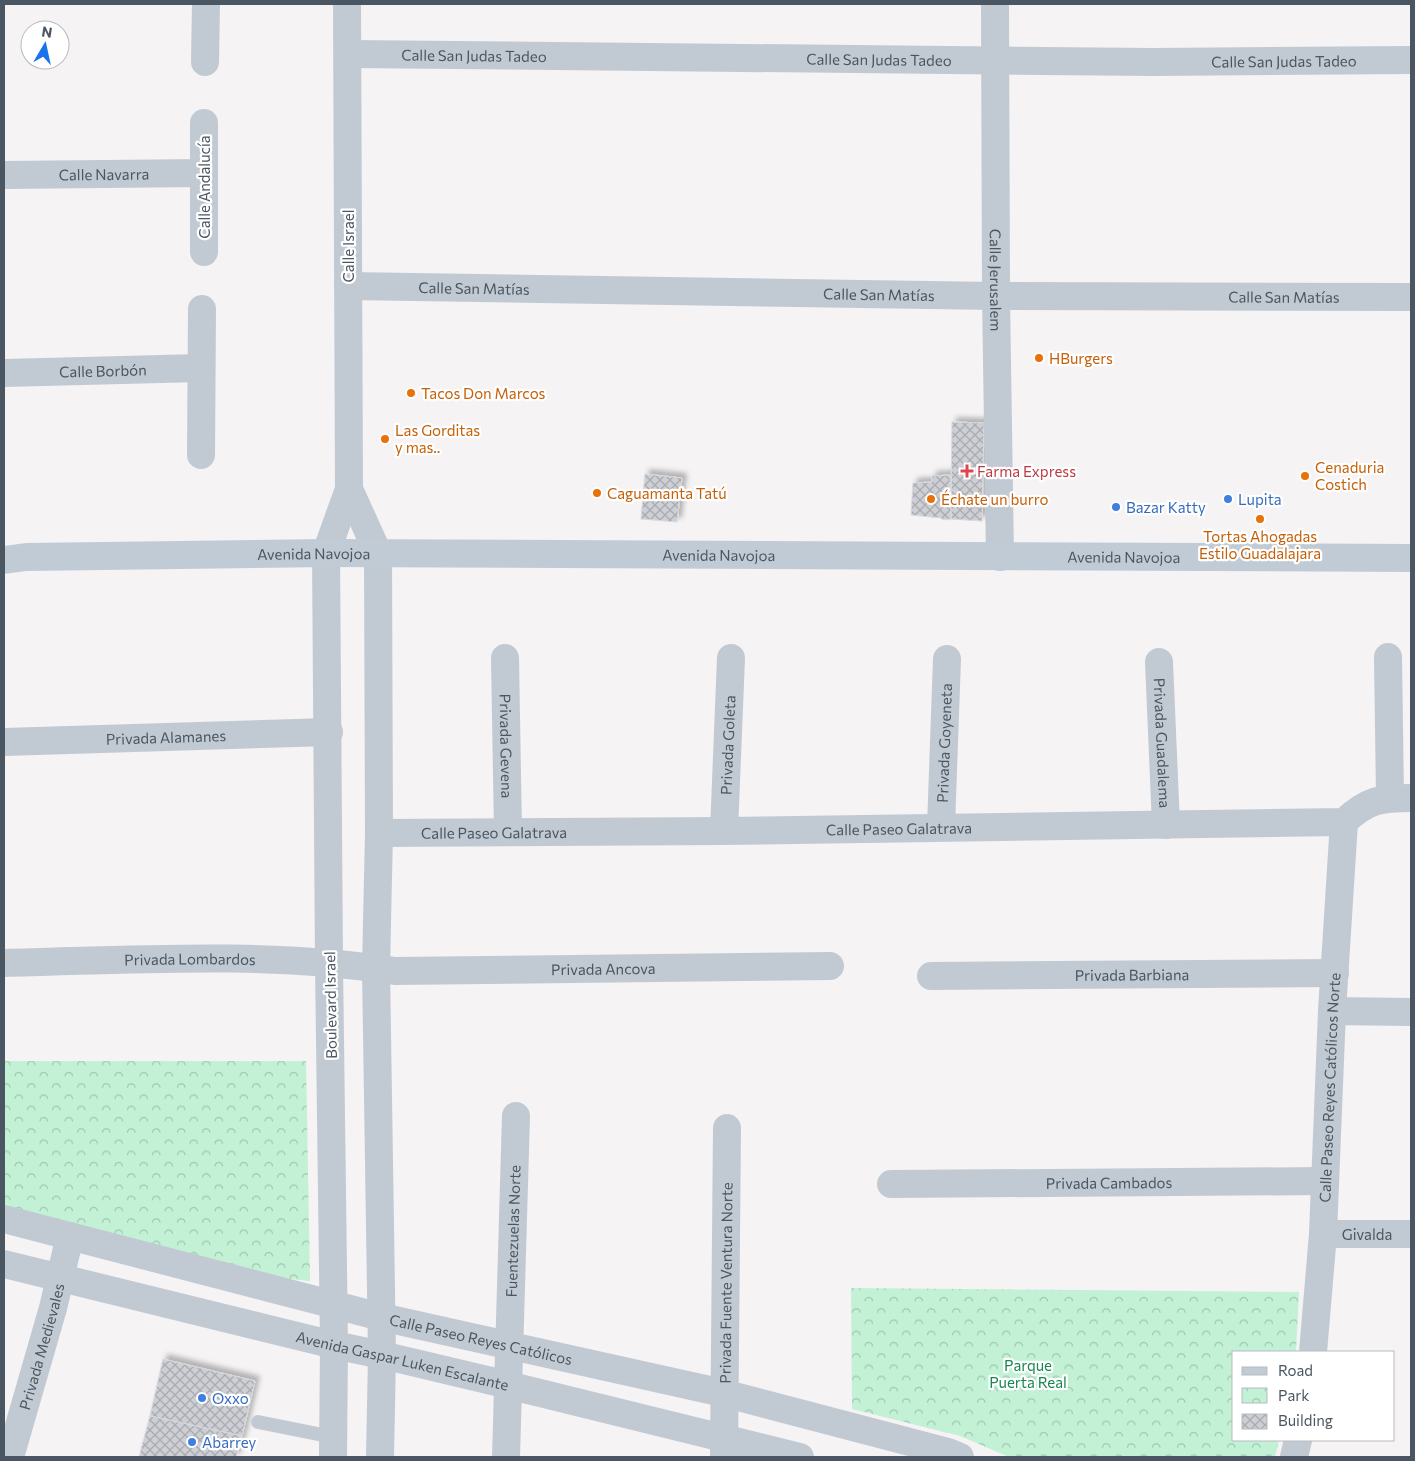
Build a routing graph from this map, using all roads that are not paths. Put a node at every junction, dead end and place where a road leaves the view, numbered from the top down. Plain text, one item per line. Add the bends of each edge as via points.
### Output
1 (206, 4) edge
2 (347, 4) edge
3 (995, 4) edge
4 (348, 54) junction
5 (996, 60) junction
6 (1411, 60) edge
7 (205, 62) dead end
8 (204, 122) dead end
9 (204, 173) junction
10 (4, 175) edge
11 (204, 252) dead end
12 (348, 286) junction
13 (996, 296) junction
14 (1411, 296) edge
15 (202, 309) dead end
16 (200, 368) junction
17 (4, 373) edge
18 (201, 455) dead end
19 (349, 489) junction
20 (326, 553) junction
21 (378, 553) junction
22 (11, 557) edge
23 (1000, 557) junction
24 (1411, 558) edge
25 (1388, 657) dead end
26 (505, 658) dead end
27 (730, 658) dead end
28 (947, 659) dead end
29 (1159, 662) dead end
30 (329, 732) junction
31 (4, 742) edge
32 (1401, 798) edge
33 (1344, 822) junction
34 (1166, 825) junction
35 (941, 827) junction
36 (724, 831) junction
37 (508, 832) junction
38 (378, 833) junction
39 (4, 963) edge
40 (329, 963) junction
41 (830, 966) dead end
42 (376, 968) junction
43 (1335, 973) junction
44 (931, 976) dead end
45 (1332, 1011) junction
46 (1411, 1012) edge
47 (516, 1116) dead end
48 (727, 1128) dead end
49 (1325, 1181) junction
50 (891, 1184) dead end
51 (4, 1219) edge
52 (1323, 1234) junction
53 (1411, 1234) edge
54 (70, 1236) junction
55 (4, 1264) edge
56 (60, 1279) junction
57 (333, 1303) junction
58 (381, 1317) junction
59 (334, 1345) junction
60 (509, 1345) junction
61 (1313, 1351) edge
62 (382, 1355) junction
63 (508, 1385) junction
64 (723, 1393) junction
65 (258, 1422) dead end
66 (1298, 1441) edge
67 (333, 1447) edge
68 (724, 1447) edge
69 (952, 1456) edge
70 (10, 1457) edge
71 (380, 1457) edge
72 (506, 1457) edge
73 (800, 1457) edge
74 (1294, 1457) edge

1 - 7 street
2 - 4 street, Calle Israel
3 - 5 street, Calle Jerusalem
4 - 5 street, Calle San Judas Tadeo
4 - 12 street, Calle Israel
5 - 6 street, Calle San Judas Tadeo
5 - 13 street, Calle Jerusalem
8 - 9 street, Calle Andalucía
9 - 10 street, Calle Navarra
9 - 11 street, Calle Andalucía
12 - 13 street, Calle San Matías
12 - 19 street, Calle Israel
13 - 14 street, Calle San Matías
13 - 23 street, Calle Jerusalem
15 - 16 street
16 - 17 street, Calle Borbón
16 - 18 street
19 - 20 street, Calle Israel
19 - 21 street, Calle Israel
20 - 21 street, Avenida Navojoa
20 - 22 street, Avenida Navojoa
20 - 30 street, Boulevard Israel
21 - 23 street, Avenida Navojoa
21 - 38 street
23 - 24 street, Avenida Navojoa
25 - 32 street
26 - 37 street, Privada Gevena
27 - 36 street, Privada Goleta
28 - 35 street, Privada Goyeneta
29 - 34 street, Privada Guadalema
30 - 31 street, Privada Alamanes
30 - 40 street, Boulevard Israel
32 - 33 street via 1372,801
33 - 34 street, Calle Paseo Galatrava
33 - 43 street, Calle Paseo Reyes Católicos Norte
34 - 35 street, Calle Paseo Galatrava
35 - 36 street, Calle Paseo Galatrava
36 - 37 street, Calle Paseo Galatrava
37 - 38 street, Calle Paseo Galatrava
38 - 42 street
39 - 40 street, Privada Lombardos via 262,958
40 - 42 street, Privada Lombardos
40 - 57 street, Boulevard Israel
41 - 42 street, Privada Ancova via 395,971
42 - 58 street
43 - 44 street, Privada Barbiana
43 - 45 street, Calle Paseo Reyes Católicos Norte
45 - 46 street
45 - 49 street, Calle Paseo Reyes Católicos Norte
47 - 60 street, Fuentezuelas Norte
48 - 64 street, Privada Fuente Ventura Norte
49 - 50 street, Privada Cambados
49 - 52 street, Calle Paseo Reyes Católicos Norte
51 - 54 street, Calle Paseo Reyes Católicos
52 - 53 street, Givalda
52 - 61 street, Calle Paseo Reyes Católicos Norte
54 - 56 street, Privada Medievales
54 - 57 street, Calle Paseo Reyes Católicos
55 - 56 street, Avenida Gaspar Luken Escalante
56 - 59 street, Avenida Gaspar Luken Escalante
56 - 70 street, Privada Medievales
57 - 58 street, Calle Paseo Reyes Católicos
57 - 59 street, Boulevard Israel
58 - 60 street, Calle Paseo Reyes Católicos
58 - 62 street
59 - 62 street, Avenida Gaspar Luken Escalante
59 - 67 street, Boulevard Israel
60 - 63 street, Fuentezuelas Norte
60 - 64 street, Calle Paseo Reyes Católicos
62 - 63 street, Avenida Gaspar Luken Escalante
62 - 71 street
63 - 68 street, Avenida Gaspar Luken Escalante
63 - 72 street, Fuentezuelas Norte
64 - 68 street, Privada Fuente Ventura Norte
64 - 69 street, Calle Paseo Reyes Católicos
65 - 67 lane
66 - 74 street
68 - 73 street, Avenida Gaspar Luken Escalante

